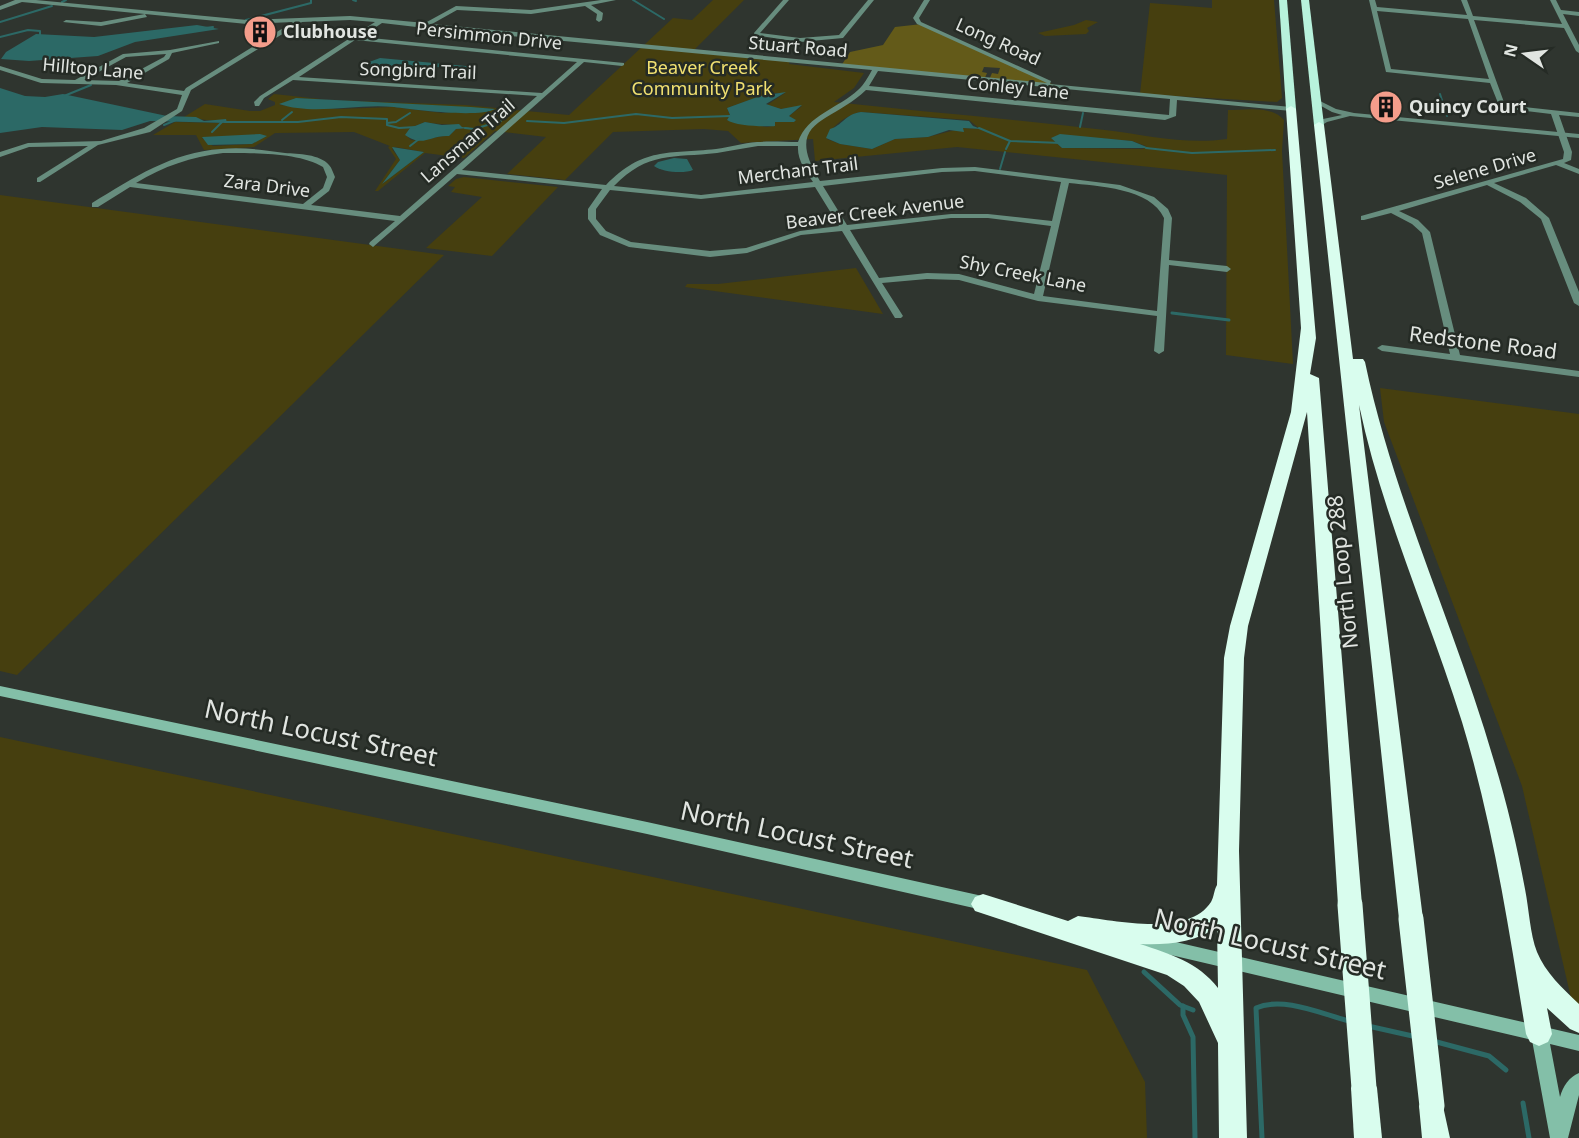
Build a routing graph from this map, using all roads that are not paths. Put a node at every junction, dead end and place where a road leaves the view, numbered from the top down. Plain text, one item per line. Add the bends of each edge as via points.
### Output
1 (20, 0) edge
2 (580, 0) edge
3 (613, 0) edge
4 (786, 0) edge
5 (871, 0) edge
6 (927, 0) edge
7 (1283, 0) edge
8 (1305, 0) edge
9 (1372, 0) edge
10 (1464, 0) edge
11 (1553, 0) edge
12 (587, 5) junction
13 (0, 8) edge
14 (1374, 9) junction
15 (1559, 12) junction
16 (153, 13) junction
17 (1579, 14) edge
18 (1470, 18) junction
19 (302, 19) junction
20 (599, 20) dead end
21 (66, 21) dead end
22 (381, 21) junction
23 (425, 26) junction
24 (1566, 26) junction
25 (354, 38) junction
26 (795, 39) junction
27 (217, 42) dead end
28 (1579, 51) edge
29 (170, 52) junction
30 (583, 60) junction
31 (779, 60) junction
32 (622, 64) dead end
33 (0, 68) edge
34 (876, 69) junction
35 (292, 78) junction
36 (1492, 81) junction
37 (75, 82) junction
38 (119, 84) junction
39 (1056, 86) junction
40 (864, 88) junction
41 (185, 93) junction
42 (543, 95) junction
43 (1174, 98) junction
44 (1316, 101) junction
45 (257, 105) dead end
46 (1291, 109) junction
47 (1554, 112) junction
48 (1354, 115) junction
49 (1579, 115) edge
50 (1319, 125) junction
51 (1562, 135) junction
52 (1579, 136) edge
53 (95, 144) junction
54 (801, 144) junction
55 (0, 155) edge
56 (1557, 164) junction
57 (455, 172) junction
58 (1579, 172) edge
59 (1066, 179) junction
60 (40, 180) dead end
61 (816, 183) junction
62 (1488, 183) junction
63 (128, 184) junction
64 (608, 188) junction
65 (94, 205) dead end
66 (304, 206) junction
67 (1393, 211) junction
68 (1364, 218) dead end
69 (401, 219) junction
70 (1055, 224) junction
71 (844, 228) junction
72 (373, 244) dead end
73 (1166, 261) junction
74 (1227, 269) dead end
75 (1337, 277) junction
76 (876, 281) junction
77 (1038, 298) junction
78 (1579, 303) edge
79 (1162, 314) junction
80 (898, 316) dead end
81 (1308, 328) junction
82 (1382, 348) dead end
83 (1159, 351) dead end
84 (1455, 358) junction
85 (1579, 374) edge
86 (0, 691) edge
87 (1228, 886) junction
88 (983, 904) junction
89 (1078, 926) junction
90 (1524, 950) junction
91 (1230, 962) junction
92 (1579, 1021) edge
93 (1539, 1034) junction
94 (1579, 1043) edge
95 (1579, 1081) edge
96 (1232, 1084) junction
97 (1233, 1138) edge
98 (1368, 1138) edge
99 (1436, 1138) edge
100 (1559, 1138) edge

1 - 13 street
1 - 16 street, Stuart Road
2 - 12 street
3 - 12 street
4 - 26 street via 757,35
5 - 26 street via 841,37
6 - 39 street, Long Road via 916,18 920,24
7 - 46 highway, North Loop 288
8 - 44 highway, North Loop 288
9 - 14 street
10 - 18 street
11 - 15 street
12 - 20 street via 600,13
12 - 23 street via 525,12 456,8
14 - 18 street
14 - 36 street via 1388,71
15 - 17 street
15 - 24 street
16 - 19 street, Stuart Road via 248,22
16 - 21 street via 101,24
18 - 24 street
18 - 36 street
19 - 22 street, Stuart Road via 342,17
19 - 41 street
22 - 23 street, Stuart Road
22 - 25 street
23 - 31 street, Stuart Road
24 - 28 street
25 - 30 street, Persimmon Drive
25 - 35 street
26 - 31 street
27 - 29 street
29 - 37 street via 125,55
29 - 38 street via 167,58
30 - 32 street, Persimmon Drive
30 - 42 street, Lansman Trail
31 - 34 street, Stuart Road
33 - 37 street, Hilltop Lane via 38,81
34 - 39 street, Stuart Road
34 - 40 street
35 - 42 street, Songbird Trail via 458,86
35 - 45 street
36 - 47 street via 1502,107
37 - 38 street, Hilltop Lane
38 - 41 street, Hilltop Lane
39 - 43 street, Stuart Road
40 - 43 street, Conley Lane via 1169,117 1173,114
40 - 54 street via 814,122
41 - 53 street via 182,107 160,124
42 - 57 street, Lansman Trail
43 - 46 street, Stuart Road
44 - 48 street via 1334,111
44 - 50 highway, North Loop 288
46 - 81 highway, North Loop 288
47 - 49 street
47 - 51 street, Selene Drive
48 - 50 street
48 - 51 street
50 - 75 highway, North Loop 288
51 - 52 street
51 - 56 street, Selene Drive via 1567,159
53 - 55 street via 28,145
53 - 60 street
54 - 61 street via 804,161
54 - 64 street, Beaver Creek Avenue via 758,144 656,156 629,167
56 - 58 street
56 - 62 street, Selene Drive
57 - 64 street, Merchant Trail
57 - 69 street, Lansman Trail
59 - 61 street, Merchant Trail via 961,169
59 - 70 street
59 - 73 street, Merchant Trail via 1110,185 1158,204 1168,218
61 - 64 street, Merchant Trail via 701,197
61 - 71 street
62 - 67 street, Selene Drive
62 - 78 street via 1523,200 1545,218
63 - 65 street
63 - 66 street, Zara Drive
63 - 66 street via 154,168 195,154 239,150 279,154 316,161 330,171 328,185
64 - 71 street, Beaver Creek Avenue via 592,209 596,226 612,238 648,248 723,253 747,250 794,234
66 - 69 street, Zara Drive
67 - 68 street, Selene Drive
67 - 84 street via 1426,232
69 - 72 street, Lansman Trail
70 - 71 street, Beaver Creek Avenue via 963,216
70 - 77 street
71 - 76 street
73 - 74 street
73 - 79 street
75 - 90 highway via 1349,313 1380,460 1489,775 1504,834
75 - 99 highway, North Loop 288, bridge
76 - 77 street, Shy Creek Lane via 959,277
76 - 80 street
77 - 79 street, Shy Creek Lane
79 - 83 street
81 - 87 highway via 1299,412 1233,657
81 - 98 highway, North Loop 288, bridge
82 - 84 street, Redstone Road
84 - 85 street, Redstone Road
86 - 88 main road, North Locust Street
87 - 89 highway via 1220,908 1208,919 1182,931 1164,935
87 - 91 highway
88 - 89 main road, North Locust Street
88 - 96 highway via 1154,959 1200,983 1221,1016 1229,1046
89 - 91 main road, North Locust Street
90 - 92 highway via 1547,991
90 - 93 highway
91 - 93 main road, North Locust Street
91 - 96 highway
93 - 94 main road, North Locust Street
93 - 100 main road
95 - 100 main road via 1565,1105
96 - 97 highway

